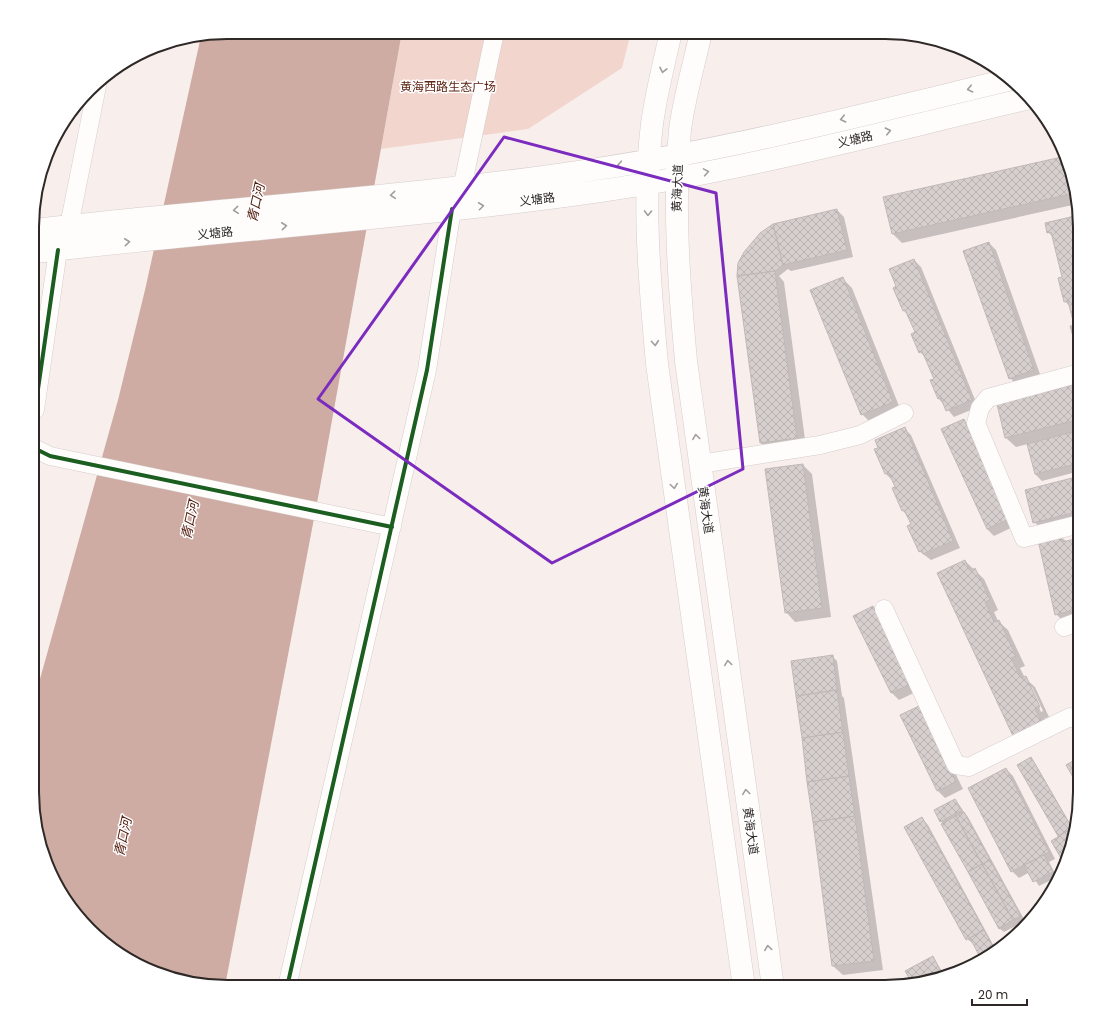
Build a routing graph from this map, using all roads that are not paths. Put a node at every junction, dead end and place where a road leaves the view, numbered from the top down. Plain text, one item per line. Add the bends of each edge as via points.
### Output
1 (494, 39) edge
2 (669, 39) edge
3 (699, 39) edge
4 (1003, 81) edge
5 (95, 93) edge
6 (1023, 100) edge
7 (679, 155) junction
8 (649, 160) junction
9 (677, 177) junction
10 (648, 182) junction
11 (462, 188) junction
12 (430, 202) junction
13 (452, 209) junction
14 (69, 226) junction
15 (39, 230) edge
16 (58, 250) junction
17 (39, 252) edge
18 (1073, 375) edge
19 (39, 377) edge
20 (904, 413) dead end
21 (42, 452) edge
22 (700, 464) junction
23 (392, 526) junction
24 (1073, 526) edge
25 (884, 609) dead end
26 (1073, 719) edge
27 (289, 980) edge
28 (743, 980) edge
29 (772, 980) edge

1 - 11 street
2 -> 8 main road via 654,109
3 - 7 main road, 黄海大道 via 683,114
4 -> 7 main road, 义塘路 via 734,145
5 - 14 street
9 -> 6 main road, 义塘路 via 739,166
7 - 8 main road, 义塘路
7 - 9 main road, 黄海大道
8 - 10 main road
8 -> 11 main road, 义塘路
9 - 10 main road, 义塘路
22 -> 9 main road, 黄海大道 via 686,361 679,281
13 -> 10 main road, 义塘路 via 601,191
10 -> 28 main road via 650,275 657,364
11 - 12 main road, 义塘路
12 - 13 main road, 义塘路
12 -> 14 main road, 义塘路
16 -> 12 main road, 义塘路
13 - 23 street via 427,370
14 - 15 main road, 义塘路
16 - 17 main road, 义塘路
16 - 19 street
18 - 24 street via 988,398 980,408 976,423 1024,538
20 - 22 street via 860,435 820,445
21 - 23 street
29 -> 22 main road, 黄海大道
23 - 27 street
25 - 26 street via 956,765 969,767 1070,718

